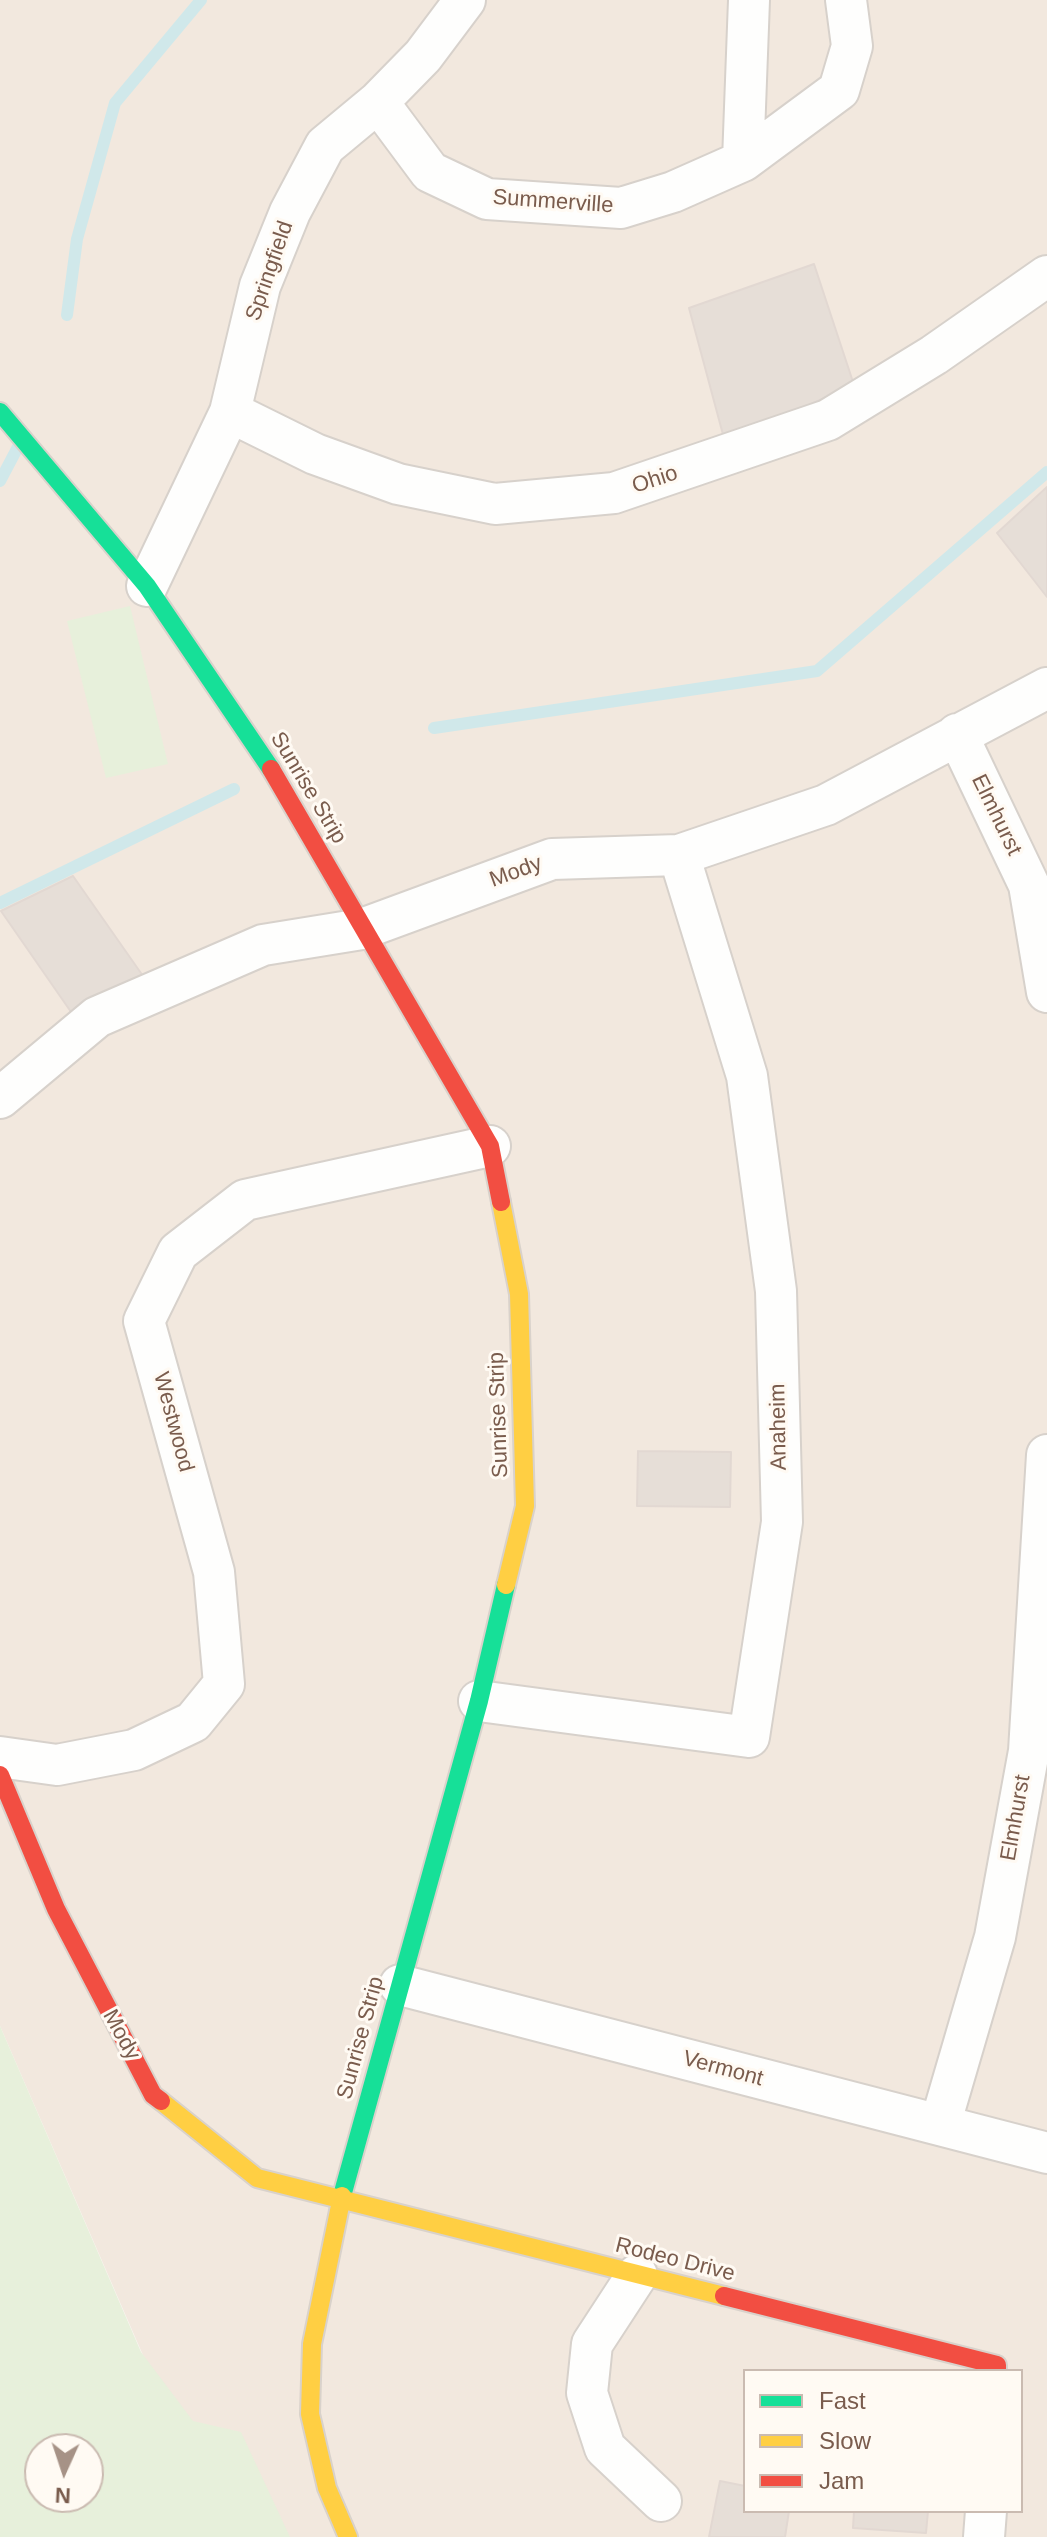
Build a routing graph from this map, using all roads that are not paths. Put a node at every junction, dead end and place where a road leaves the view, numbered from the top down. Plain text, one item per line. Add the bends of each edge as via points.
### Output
1 (465, 0) edge
2 (749, 0) edge
3 (846, 0) edge
4 (378, 102) junction
5 (743, 161) junction
6 (1047, 276) edge
7 (0, 412) edge
8 (230, 412) junction
9 (147, 586) junction
10 (1047, 688) edge
11 (957, 734) junction
12 (679, 855) junction
13 (362, 929) junction
14 (1047, 992) edge
15 (0, 1098) edge
16 (490, 1146) junction
17 (1047, 1455) edge
18 (479, 1701) junction
19 (0, 1757) edge
20 (0, 1775) edge
21 (400, 1985) junction
22 (940, 2125) junction
23 (1047, 2153) edge
24 (340, 2202) junction
25 (637, 2275) junction
26 (997, 2368) edge
27 (661, 2501) dead end
28 (986, 2513) edge
29 (348, 2537) edge
30 (984, 2537) edge

1 - 4 street, Springfield via 423,56
2 - 5 street
3 - 5 street, Summerville via 852,46 839,90
4 - 5 street, Summerville via 430,172 487,199 621,208
4 - 8 street, Springfield via 325,146 290,212 260,286
6 - 8 street, Ohio via 828,420 614,493 495,504 440,493 315,454
7 - 9 street, Sunrise Strip
8 - 9 street, Springfield
9 - 13 street, Sunrise Strip via 283,786
10 - 11 street, Mody
11 - 12 street, Mody via 826,805
11 - 14 street, Elmhurst via 1029,885
12 - 13 street, Mody via 552,859
12 - 18 street, Anaheim via 747,1076 776,1291 782,1522 749,1737
13 - 15 street, Mody via 263,945 97,1017
13 - 16 street, Sunrise Strip
16 - 18 street, Sunrise Strip via 519,1294 525,1506
16 - 19 street, Westwood via 245,1200 178,1252 144,1321 214,1572 224,1684 193,1722 134,1750 57,1765
17 - 22 street, Elmhurst via 1029,1751 995,1937
18 - 21 street, Sunrise Strip
20 - 24 street, Mody via 56,1909 153,2095 257,2178
21 - 22 street, Vermont
21 - 24 street, Sunrise Strip
22 - 23 street, Vermont
24 - 25 street, Rodeo Drive
24 - 29 street, Sunrise Strip via 312,2344 310,2414 327,2488
25 - 26 street, Rodeo Drive
25 - 27 street via 592,2344 587,2393 605,2448
28 - 30 street

